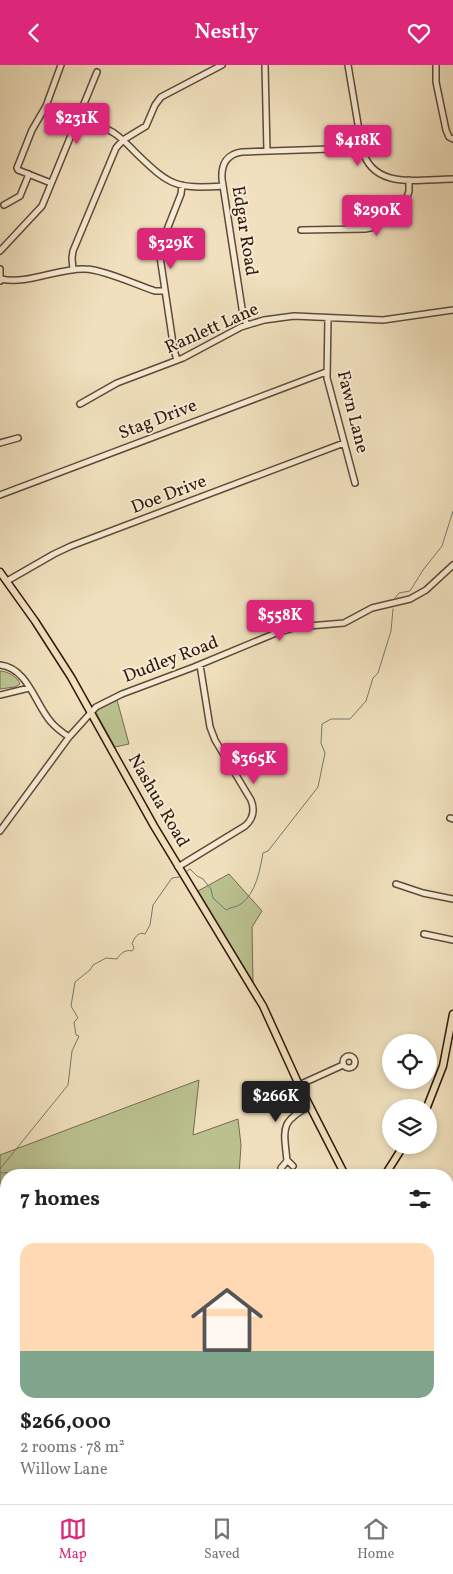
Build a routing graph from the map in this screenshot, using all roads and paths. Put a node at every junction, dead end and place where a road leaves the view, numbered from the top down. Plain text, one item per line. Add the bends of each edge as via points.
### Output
1 (61, 65) edge
2 (222, 65) edge
3 (265, 65) edge
4 (348, 65) edge
5 (436, 65) edge
6 (97, 72) dead end
7 (46, 106) junction
8 (79, 117) junction
9 (453, 139) edge
10 (123, 140) junction
11 (362, 148) junction
12 (267, 151) junction
13 (29, 174) junction
14 (453, 179) edge
15 (409, 180) junction
16 (52, 183) junction
17 (182, 185) junction
18 (223, 186) junction
19 (4, 205) dead end
20 (301, 230) dead end
21 (0, 251) edge
22 (0, 269) edge
23 (73, 270) junction
24 (0, 280) edge
25 (164, 291) junction
26 (453, 310) edge
27 (328, 318) junction
28 (247, 325) junction
29 (178, 360) junction
30 (326, 372) junction
31 (80, 404) dead end
32 (18, 438) dead end
33 (0, 443) edge
34 (344, 443) junction
35 (355, 483) dead end
36 (0, 495) edge
37 (453, 565) edge
38 (0, 572) edge
39 (7, 581) junction
40 (0, 665) edge
41 (200, 665) junction
42 (29, 688) junction
43 (0, 695) edge
44 (90, 712) junction
45 (69, 737) junction
46 (0, 831) edge
47 (178, 867) junction
48 (396, 884) dead end
49 (453, 899) edge
50 (424, 934) dead end
51 (453, 939) edge
52 (453, 1015) edge
53 (343, 1065) dead end
54 (299, 1085) junction
55 (430, 1099) edge
56 (310, 1106) junction
57 (398, 1154) edge
58 (287, 1160) junction
59 (293, 1166) dead end
60 (281, 1168) dead end
61 (342, 1169) edge
62 (389, 1169) edge

1 - 7 street
2 - 10 street via 164,95 155,105 146,126
3 - 12 street
4 - 11 street
5 - 9 street via 436,82 446,130
6 - 8 street
7 - 8 street
7 - 13 street via 17,164 18,170
8 - 10 street
8 - 16 street
10 - 17 street via 160,176
10 - 23 street via 116,148 73,251
11 - 12 street, Edgar Road
11 - 15 street via 366,161 377,173 389,179
12 - 18 street, Edgar Road via 230,156 223,165
13 - 16 street
13 - 19 street via 20,196
14 - 15 street
15 - 20 street via 406,201 375,227
16 - 21 street via 40,210
17 - 18 street
17 - 25 street via 159,250
18 - 28 street, Edgar Road
22 - 24 street
23 - 24 street
23 - 25 street via 90,269 154,291
25 - 29 street
26 - 27 street, Ranlett Lane via 383,320
27 - 28 street, Ranlett Lane via 282,317
27 - 30 street, Fawn Lane
28 - 29 street, Ranlett Lane
29 - 31 street, Ranlett Lane via 114,384
30 - 34 street, Fawn Lane
30 - 36 street, Stag Drive
32 - 33 street
34 - 35 street, Fawn Lane
34 - 39 street, Doe Drive via 71,547
37 - 41 street, Dudley Road via 426,590 410,599 375,607 344,623 288,629
38 - 39 main road, Nashua Road
39 - 44 main road, Nashua Road via 53,648
40 - 42 street via 15,671
41 - 44 street, Dudley Road via 122,694
41 - 47 street via 210,727 251,800 253,810 245,826
42 - 43 street
42 - 45 street via 51,723
44 - 45 street, Dudley Road
44 - 47 main road, Nashua Road
45 - 46 street, Dudley Road
47 - 54 main road, Nashua Road via 262,1006
48 - 49 street
50 - 51 street
52 - 55 main road via 443,1066
53 - 54 street
54 - 56 main road, Nashua Road
56 - 58 street via 294,1115 286,1126
56 - 61 main road, Nashua Road
57 - 62 main road
58 - 59 street
58 - 60 street

